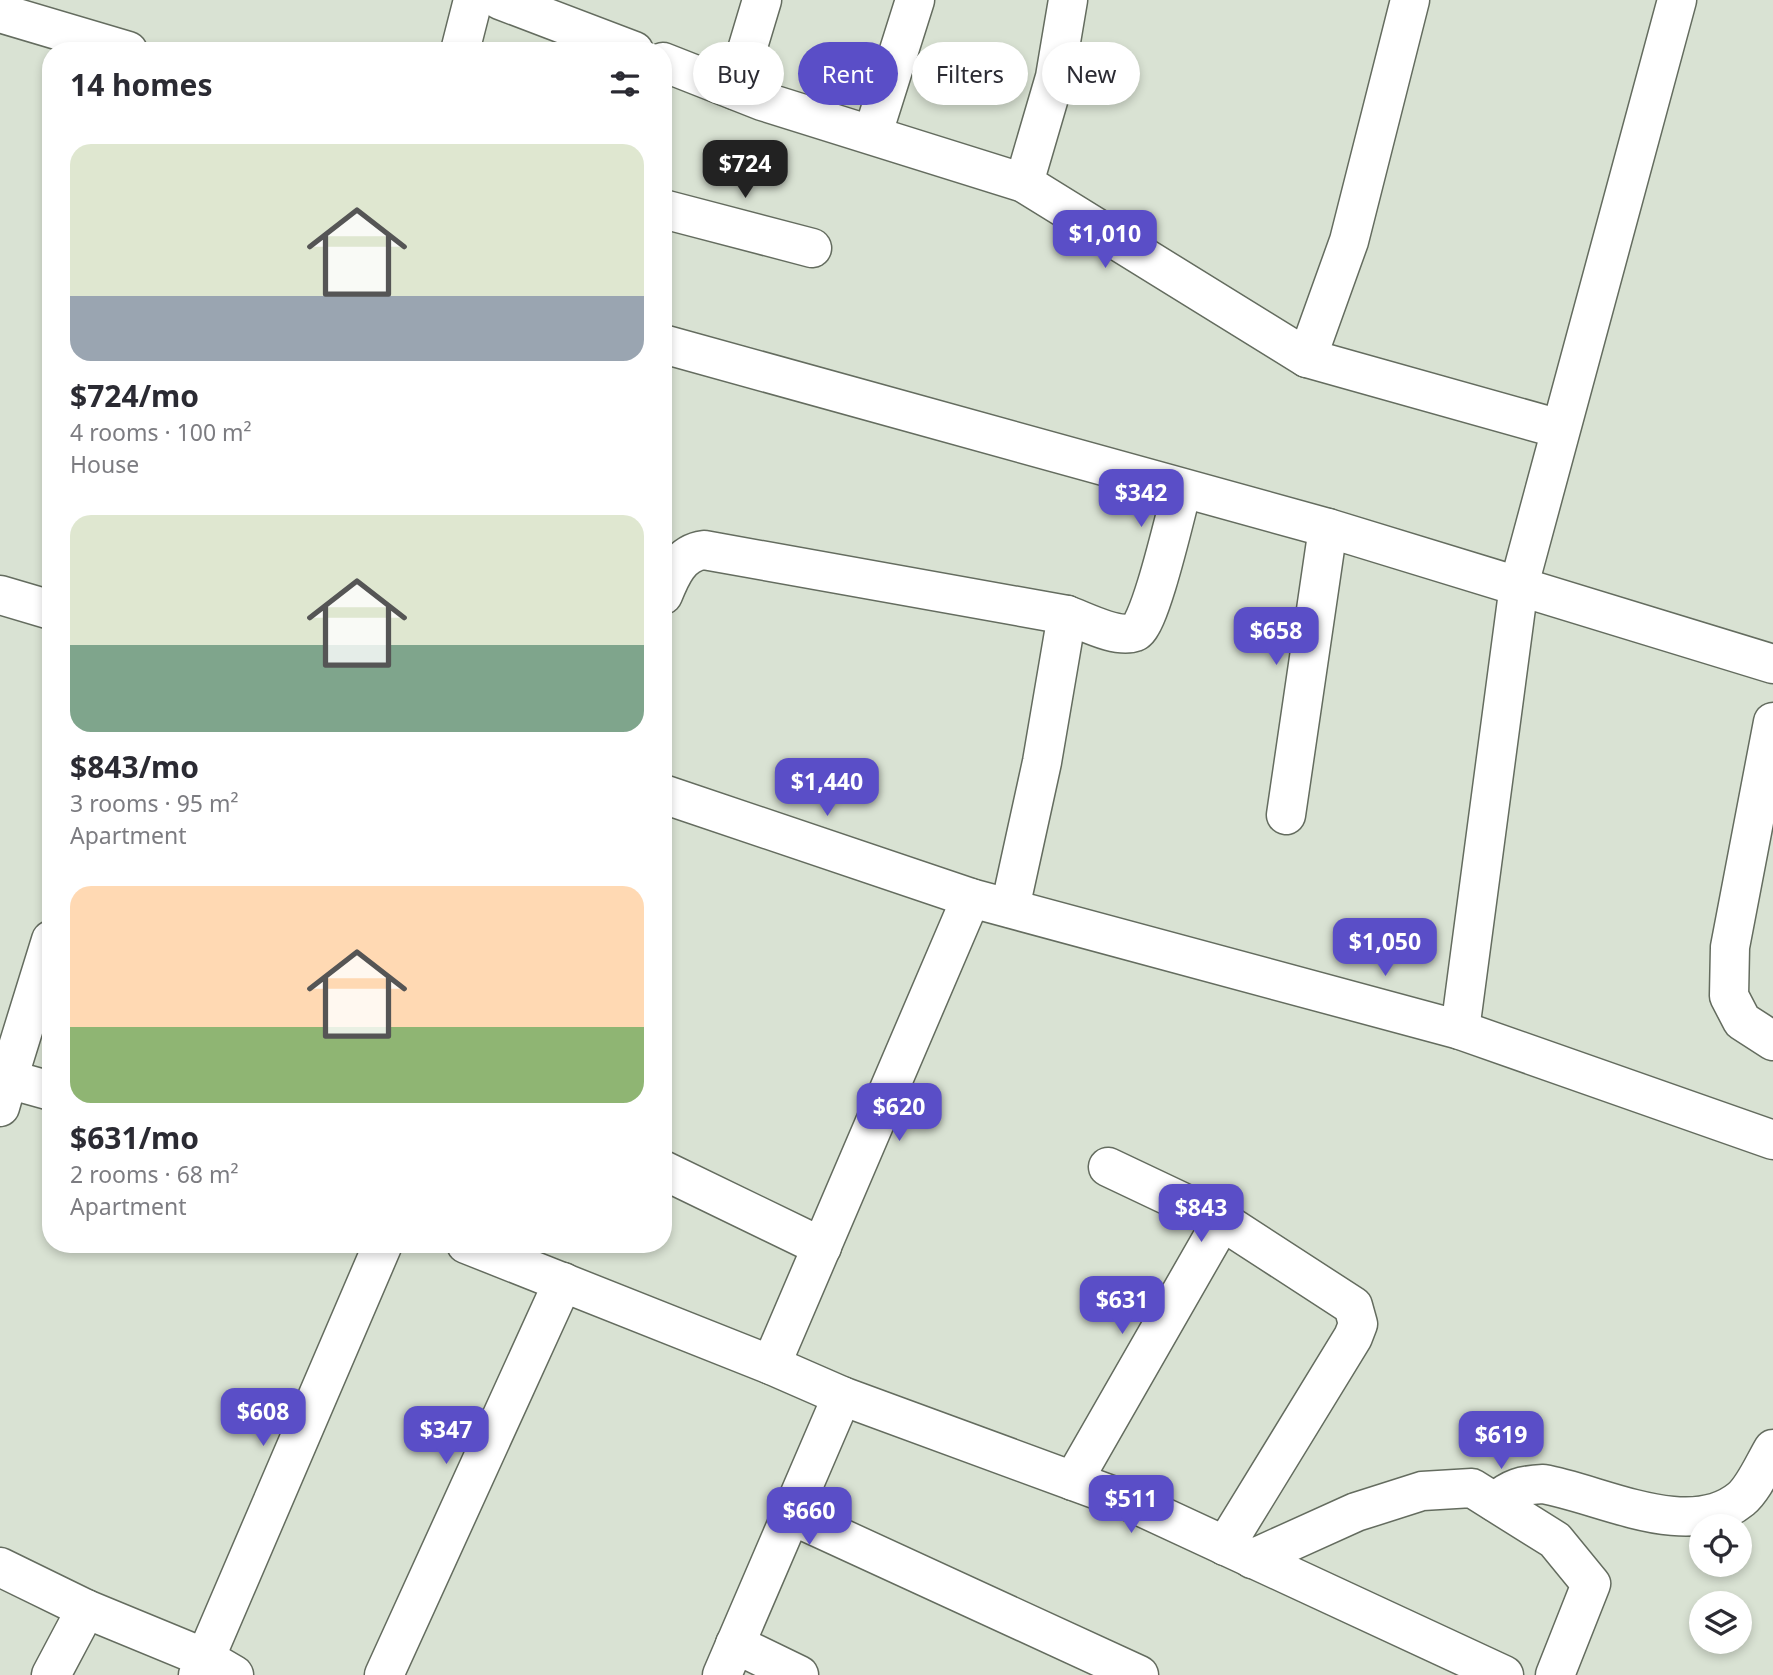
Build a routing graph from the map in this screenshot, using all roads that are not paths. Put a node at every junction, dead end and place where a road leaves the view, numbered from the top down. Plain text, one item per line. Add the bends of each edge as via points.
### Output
1 (472, 0) edge
2 (500, 0) edge
3 (762, 0) edge
4 (915, 0) edge
5 (1068, 0) edge
6 (1410, 0) edge
7 (1677, 0) edge
8 (12, 10) edge
9 (103, 42) edge
10 (462, 42) edge
11 (610, 42) edge
12 (749, 42) edge
13 (672, 66) edge
14 (693, 74) edge
15 (782, 105) edge
16 (873, 134) junction
17 (1024, 183) junction
18 (672, 211) edge
19 (812, 248) dead end
20 (672, 347) edge
21 (1307, 358) junction
22 (1560, 429) junction
23 (1182, 490) junction
24 (1328, 528) junction
25 (672, 575) edge
26 (1519, 585) junction
27 (0, 595) edge
28 (42, 607) edge
29 (1067, 615) junction
30 (1773, 664) edge
31 (1773, 722) edge
32 (672, 797) edge
33 (1286, 815) dead end
34 (971, 898) junction
35 (1010, 908) junction
36 (42, 969) edge
37 (1460, 1030) junction
38 (1773, 1041) edge
39 (42, 1091) edge
40 (4, 1093) edge
41 (1773, 1140) edge
42 (1108, 1167) dead end
43 (672, 1174) edge
44 (1222, 1221) junction
45 (822, 1247) junction
46 (379, 1253) edge
47 (489, 1253) edge
48 (562, 1282) junction
49 (771, 1365) junction
50 (842, 1396) junction
51 (1773, 1449) edge
52 (1073, 1481) junction
53 (1495, 1502) junction
54 (791, 1515) junction
55 (1239, 1552) junction
56 (0, 1567) edge
57 (86, 1609) junction
58 (728, 1660) edge
59 (212, 1669) edge
60 (51, 1675) edge
61 (384, 1675) edge
62 (799, 1675) edge
63 (1139, 1675) edge
64 (1504, 1675) edge
65 (1555, 1675) edge

1 - 10 street
2 - 11 street
3 - 12 street
4 - 16 street
5 - 17 street via 1055,77
6 - 21 street via 1349,241
7 - 22 street
8 - 9 street
13 - 14 street
15 - 16 street
16 - 17 street
17 - 21 street
18 - 19 street
20 - 23 street
21 - 22 street
22 - 26 street
23 - 24 street
23 - 29 street via 1142,628 1117,632
24 - 26 street
24 - 33 street
25 - 29 street via 688,555 704,550
26 - 30 street
26 - 37 street
27 - 28 street
29 - 35 street via 1042,762
31 - 38 street via 1730,947 1728,996 1742,1021
32 - 34 street
34 - 35 street
34 - 45 street
35 - 37 street
36 - 40 street
37 - 41 street
39 - 40 street
42 - 44 street
43 - 45 street
44 - 52 street
44 - 55 street via 1353,1306 1358,1324
45 - 49 street
46 - 59 street
47 - 48 street
48 - 49 street
48 - 61 street
49 - 50 street
50 - 52 street
50 - 54 street
51 - 53 street via 1742,1498 1715,1515 1663,1516 1543,1484 1509,1489
52 - 55 street
53 - 55 street via 1472,1488 1422,1491
53 - 65 street via 1555,1540 1591,1584
54 - 58 street
54 - 63 street
55 - 64 street
56 - 57 street
57 - 59 street
57 - 60 street
58 - 62 street

